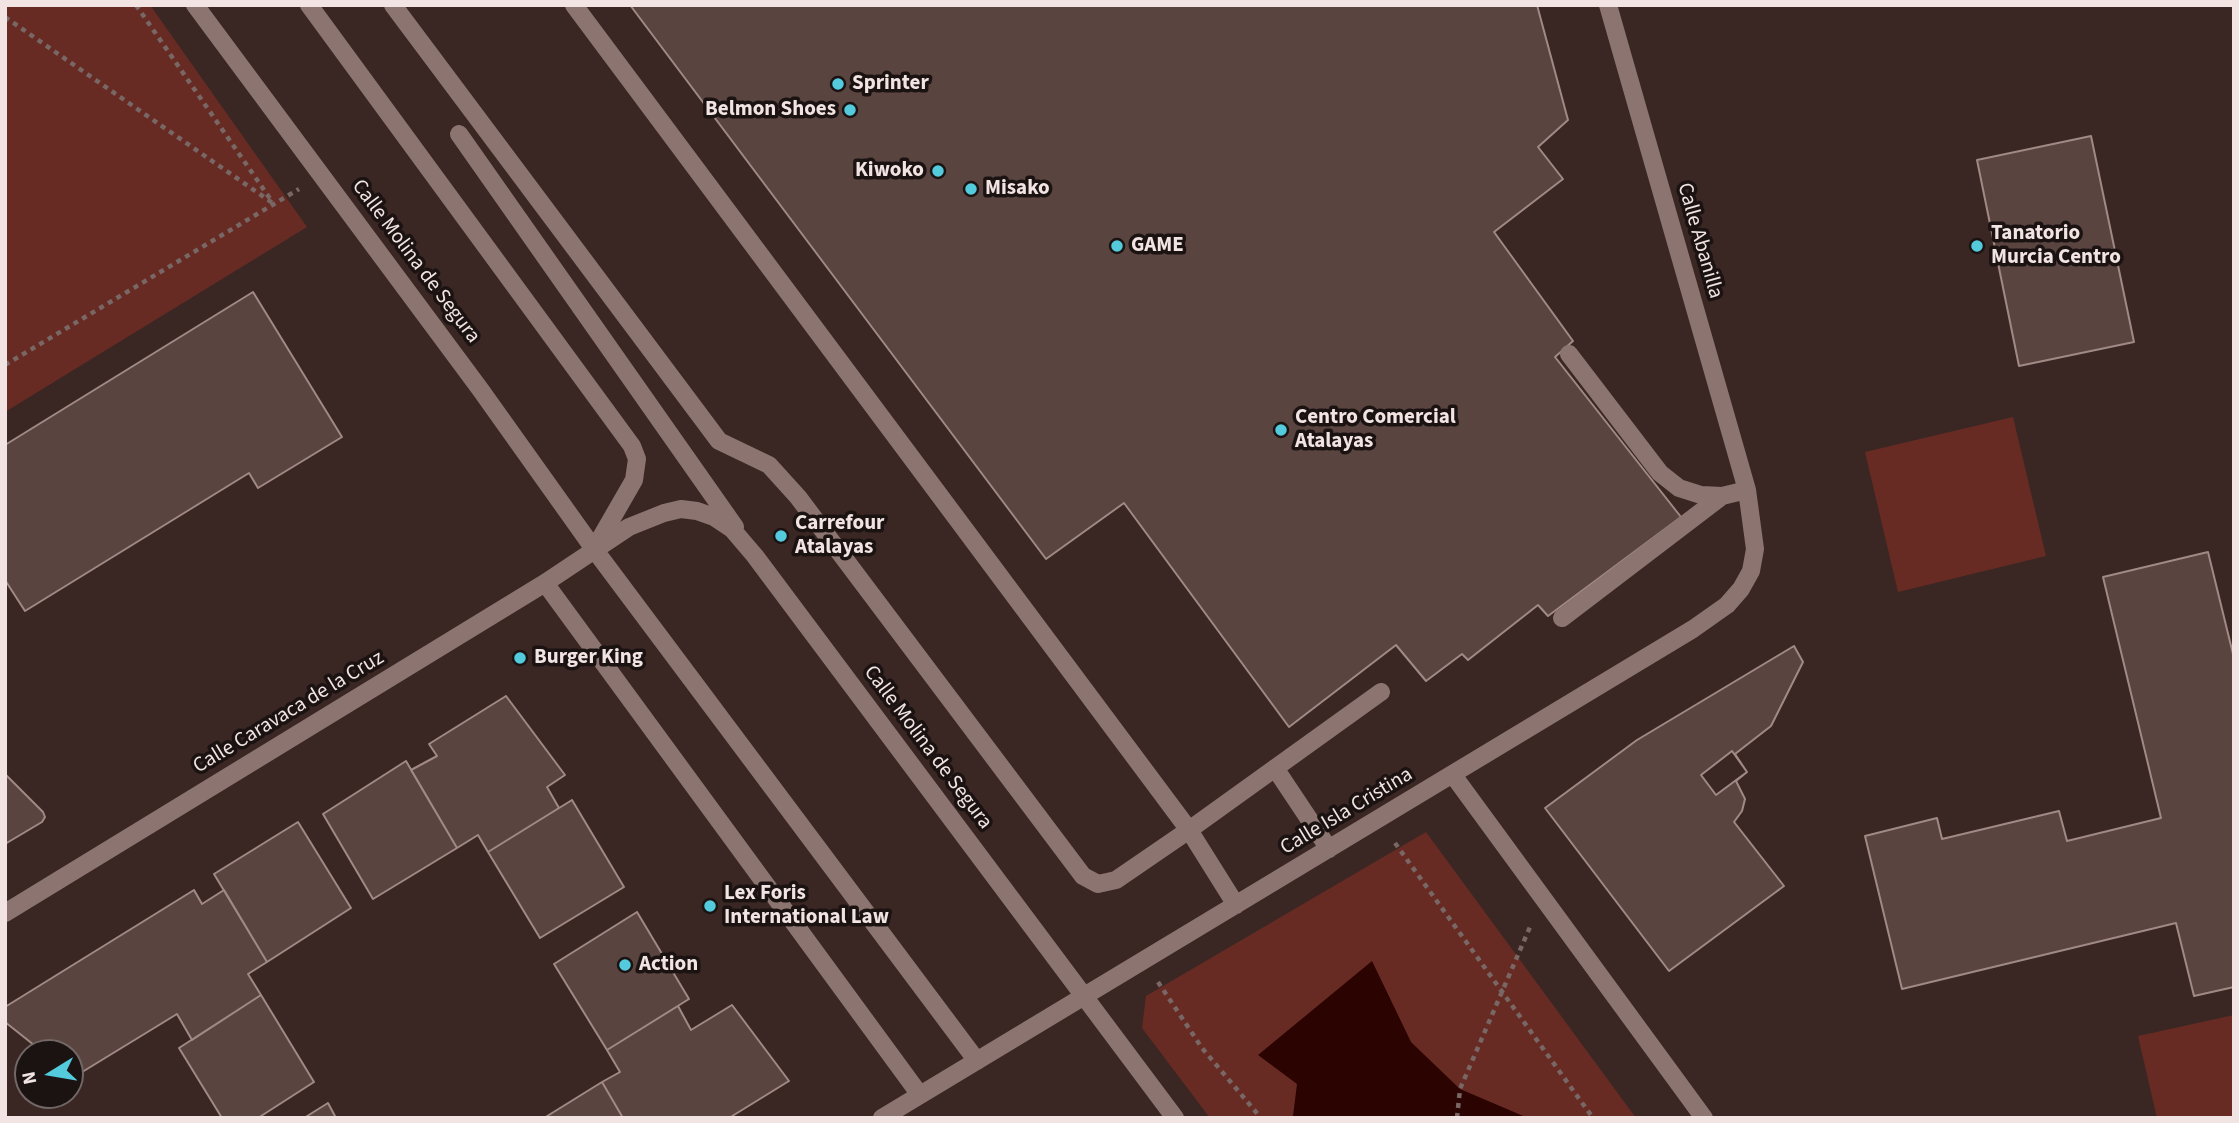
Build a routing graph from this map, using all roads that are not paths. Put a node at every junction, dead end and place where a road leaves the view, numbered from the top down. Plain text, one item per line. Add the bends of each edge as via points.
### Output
1 (195, 5) edge
2 (309, 5) edge
3 (393, 5) edge
4 (574, 5) edge
5 (1608, 5) edge
6 (459, 134) dead end
7 (1569, 354) dead end
8 (1747, 490) junction
9 (1722, 496) junction
10 (594, 549) junction
11 (755, 556) junction
12 (545, 583) junction
13 (1562, 618) dead end
14 (1381, 692) dead end
15 (1275, 768) junction
16 (1453, 775) junction
17 (1189, 830) junction
18 (1329, 849) junction
19 (1236, 905) junction
20 (5, 913) edge
21 (1084, 998) junction
22 (977, 1061) junction
23 (920, 1095) junction
24 (882, 1118) edge
25 (1175, 1118) edge
26 (1704, 1118) edge

1 - 10 street, Calle Molina de Segura
2 - 10 street via 632,446 637,459 634,480
3 - 17 street via 719,441 769,465 798,497 1083,876 1098,884 1116,880
4 - 17 street
5 - 8 street, Calle Abanilla
6 - 11 street
7 - 9 street via 1660,473 1679,488
8 - 9 street
8 - 16 street, Calle Isla Cristina via 1755,549 1751,571 1727,605
9 - 13 street
10 - 11 street, Calle Molina de Segura via 647,518 681,509 713,517 732,529
10 - 12 street, Calle Caravaca de la Cruz
10 - 22 street, Calle Molina de Segura
11 - 21 street, Calle Molina de Segura
12 - 20 street, Calle Caravaca de la Cruz
12 - 23 street
14 - 15 street
15 - 17 street
15 - 18 street
16 - 18 street, Calle Isla Cristina
16 - 26 street
17 - 19 street
18 - 19 street, Calle Isla Cristina
19 - 21 street, Calle Isla Cristina
21 - 22 street, Calle Isla Cristina
21 - 25 street, Calle Molina de Segura
22 - 23 street, Calle Isla Cristina
23 - 24 street, Calle Isla Cristina

